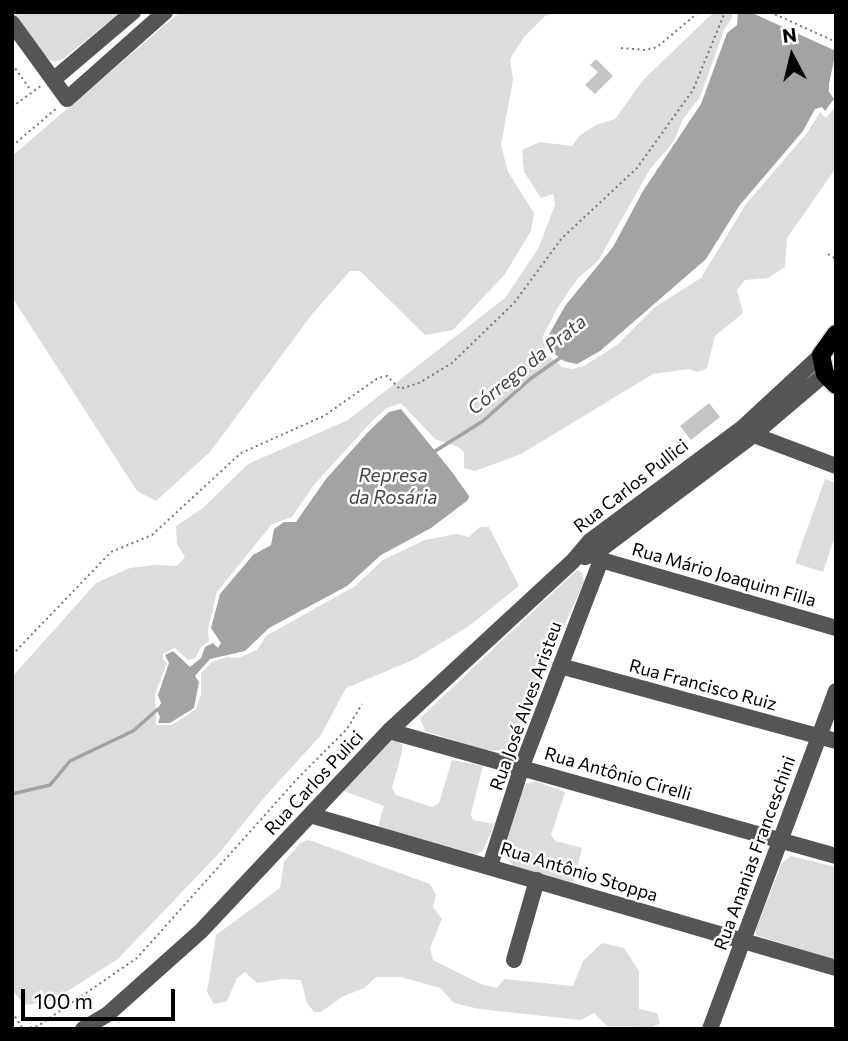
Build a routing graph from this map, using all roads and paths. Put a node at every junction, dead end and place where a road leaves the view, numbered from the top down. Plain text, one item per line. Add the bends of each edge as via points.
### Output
1 (133, 12) edge
2 (165, 12) edge
3 (699, 12) edge
4 (725, 12) edge
5 (770, 12) edge
6 (12, 23) edge
7 (836, 41) edge
8 (621, 48) dead end
9 (12, 64) edge
10 (53, 80) junction
11 (32, 90) junction
12 (66, 99) junction
13 (12, 107) edge
14 (12, 146) edge
15 (828, 254) dead end
16 (836, 260) edge
17 (836, 334) edge
18 (829, 369) edge
19 (746, 433) junction
20 (836, 466) edge
21 (596, 551) junction
22 (573, 561) joint
23 (836, 628) edge
24 (12, 655) edge
25 (560, 666) junction
26 (836, 691) edge
27 (362, 704) dead end
28 (389, 731) junction
29 (820, 737) junction
30 (836, 741) edge
31 (522, 766) junction
32 (310, 815) junction
33 (779, 841) junction
34 (836, 856) edge
35 (490, 866) junction
36 (537, 880) junction
37 (743, 941) junction
38 (514, 960) dead end
39 (836, 968) edge
40 (12, 1012) edge
41 (83, 1029) edge
42 (710, 1029) edge

1 - 10 street
2 - 12 street
3 - 8 path via 657,47
4 - 24 path via 693,90 637,168 562,238 514,303 452,363 400,389 387,376 378,378 324,416 241,453 152,535 111,552
5 - 7 path
6 - 10 street
9 - 11 path
10 - 11 path
10 - 12 street
11 - 13 path
12 - 14 path
15 - 16 path
17 - 18 main road, Rua Carlos Pullici
18 - 19 street, Rua Carlos Pullici
19 - 20 street
19 - 21 street, Rua Carlos Pullici
21 - 22 street, Rua Carlos Pullici
21 - 23 street, Rua Mário Joaquim Filla
21 - 25 street, Rua José Alves Aristeu
22 - 28 street, Rua Carlos Pulici
25 - 29 street, Rua Francisco Ruiz
25 - 31 street, Rua José Alves Aristeu
26 - 29 street, Rua Ananias Franceschini
27 - 40 path via 347,729 137,958 38,1026 23,1029
28 - 31 street, Rua Antônio Cirelli
28 - 32 street, Rua Carlos Pulici
29 - 30 street, Rua Francisco Ruiz
29 - 33 street, Rua Ananias Franceschini
31 - 33 street, Rua Antônio Cirelli
31 - 35 street, Rua José Alves Aristeu
32 - 35 street, Rua Antônio Stoppa
32 - 41 street, Rua Carlos Pulici via 201,931 108,1014
33 - 34 street, Rua Antônio Cirelli
33 - 37 street, Rua Ananias Franceschini
35 - 36 street, Rua Antônio Stoppa
36 - 37 street, Rua Antônio Stoppa
36 - 38 street
37 - 39 street, Rua Antônio Stoppa
37 - 42 street, Rua Ananias Franceschini

